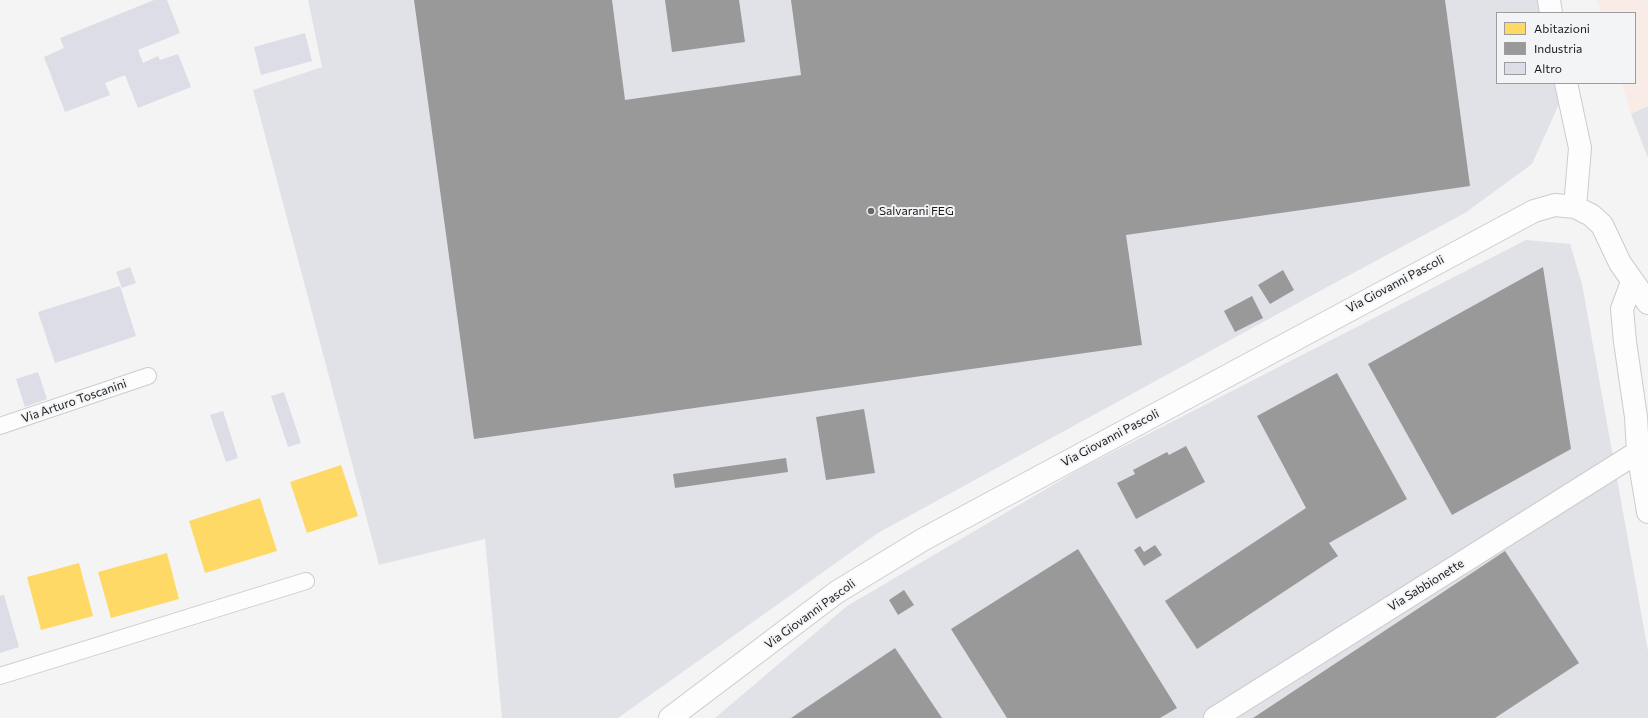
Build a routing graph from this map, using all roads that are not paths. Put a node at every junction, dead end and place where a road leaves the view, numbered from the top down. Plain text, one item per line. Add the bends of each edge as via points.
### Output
1 (1549, 0) edge
2 (1551, 12) edge
3 (1566, 84) edge
4 (1575, 207) junction
5 (1632, 282) junction
6 (1648, 303) edge
7 (148, 376) dead end
8 (1642, 409) edge
9 (0, 426) edge
10 (1638, 452) junction
11 (1648, 512) edge
12 (306, 581) dead end
13 (0, 676) edge
14 (670, 718) edge
15 (1215, 718) edge

1 - 2 street
3 - 4 street via 1580,148
4 - 5 street via 1591,215 1602,225
4 - 14 street, Via Giovanni Pascoli via 1555,205 1513,220 924,539 837,592
5 - 6 street
5 - 8 street via 1622,309 1625,342
7 - 9 lane, Via Arturo Toscanini
8 - 10 street
10 - 11 street
10 - 15 street, Via Sabbionette
12 - 13 lane

